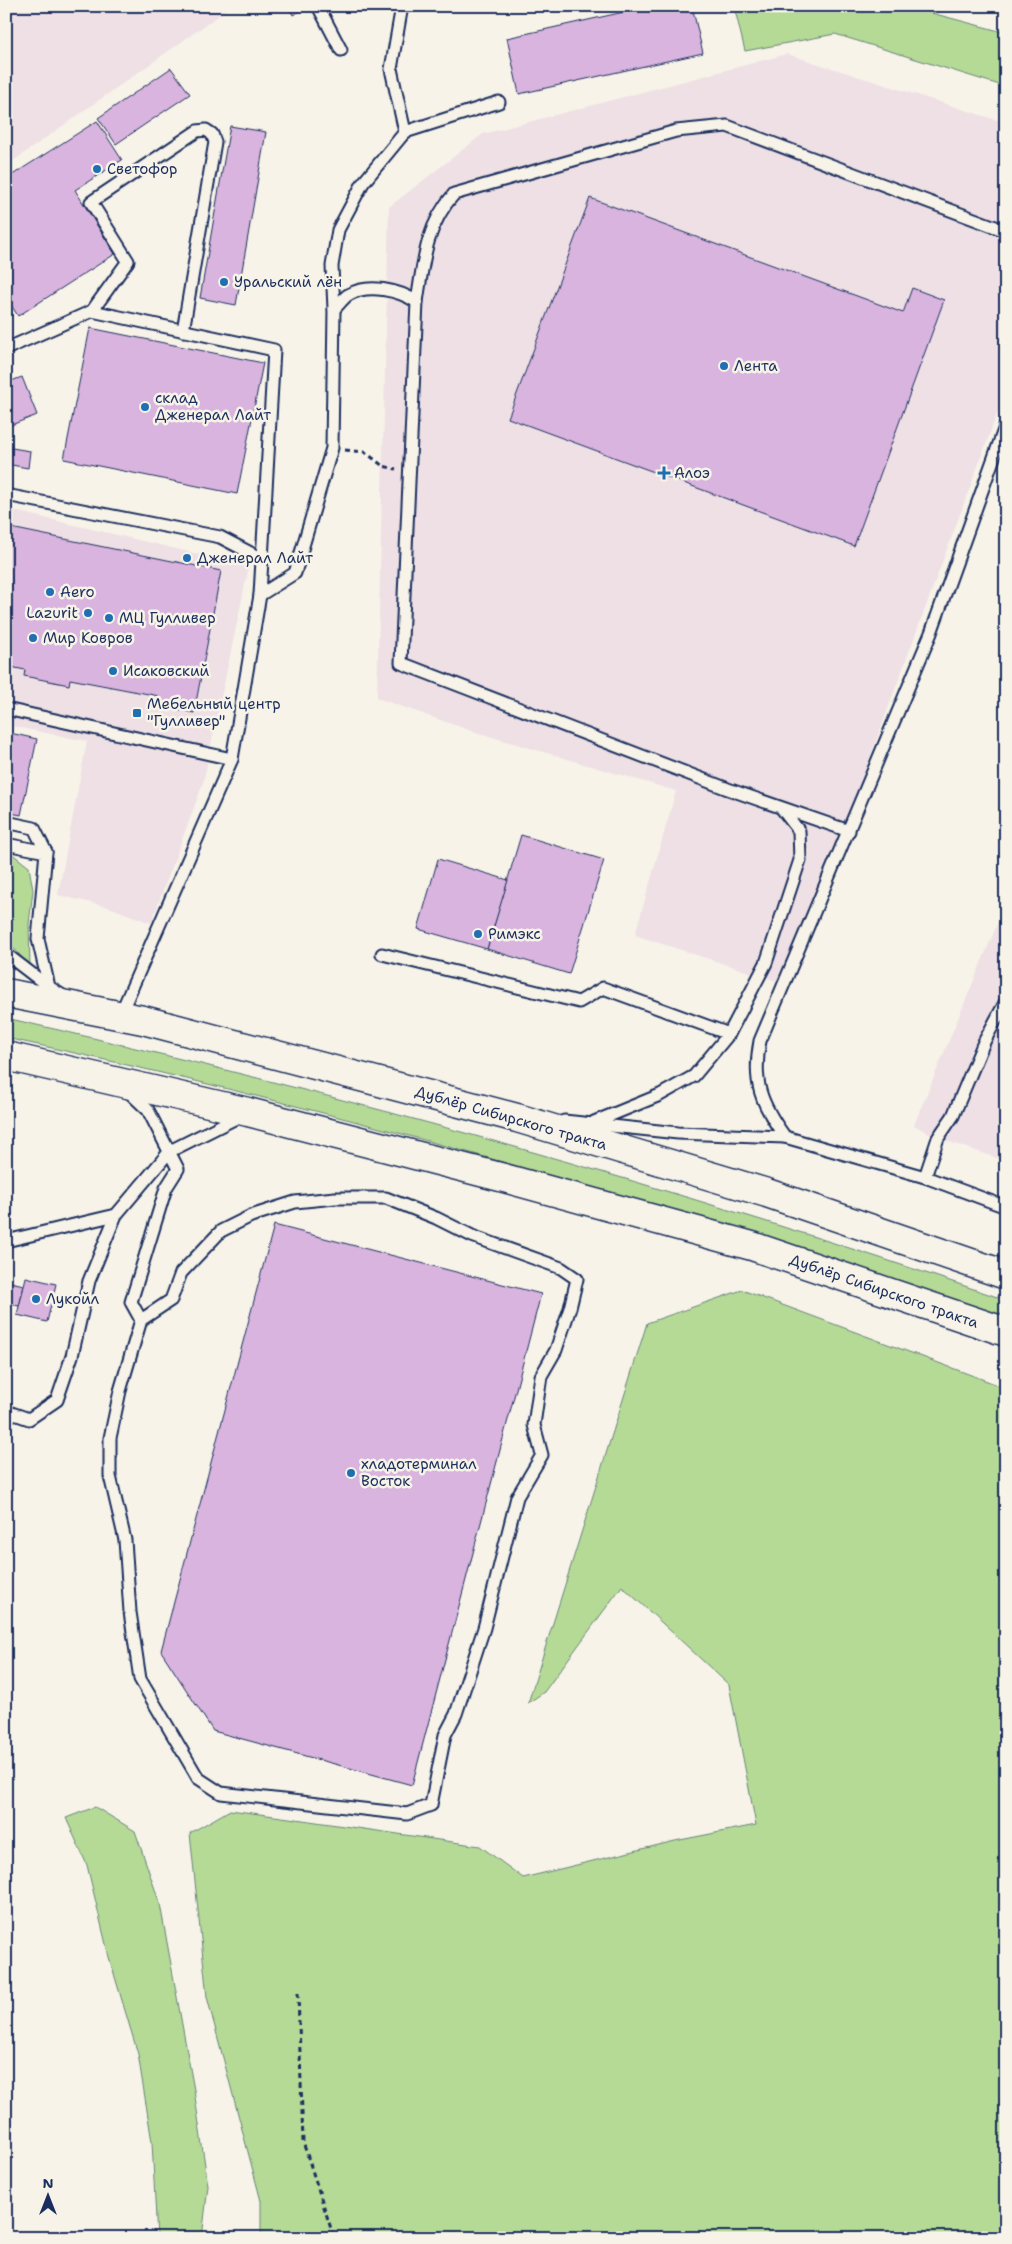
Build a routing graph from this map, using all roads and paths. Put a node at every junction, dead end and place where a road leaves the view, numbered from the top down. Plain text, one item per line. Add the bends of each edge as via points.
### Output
1 (318, 6) edge
2 (402, 6) edge
3 (341, 50) dead end
4 (499, 102) dead end
5 (405, 132) junction
6 (1006, 231) edge
7 (417, 302) junction
8 (334, 309) junction
9 (92, 311) junction
10 (183, 331) junction
11 (6, 349) edge
12 (1006, 424) edge
13 (332, 448) junction
14 (410, 472) junction
15 (6, 495) edge
16 (262, 560) junction
17 (260, 595) junction
18 (6, 709) edge
19 (232, 759) junction
20 (782, 809) junction
21 (6, 822) edge
22 (849, 831) junction
23 (6, 844) edge
24 (46, 852) junction
25 (6, 954) edge
26 (382, 954) dead end
27 (49, 987) junction
28 (6, 993) edge
29 (1006, 1002) edge
30 (81, 1008) junction
31 (120, 1015) junction
32 (729, 1034) junction
33 (6, 1056) edge
34 (114, 1080) junction
35 (248, 1112) junction
36 (517, 1118) junction
37 (592, 1123) junction
38 (785, 1137) junction
39 (170, 1151) junction
40 (925, 1176) junction
41 (1006, 1206) edge
42 (116, 1215) junction
43 (6, 1241) edge
44 (1006, 1275) edge
45 (141, 1320) junction
46 (1006, 1332) edge
47 (6, 1411) edge
48 (298, 1993) dead end
49 (334, 2238) edge

1 - 3 lane
2 - 5 lane via 391,69
4 - 5 lane
5 - 8 lane via 364,183 338,230 332,266
6 - 7 lane via 727,126 676,131 454,194 445,203 429,233
7 - 8 lane via 405,294 366,289 348,295
7 - 14 lane
8 - 13 lane
9 - 10 lane
9 - 10 lane via 128,261 91,202 197,131 206,130 215,142
9 - 11 lane
10 - 16 lane via 274,350
12 - 22 lane via 931,633
13 - 14 path via 365,452 383,466
13 - 17 lane via 295,573
14 - 20 lane via 401,659 404,665
15 - 16 lane via 220,537
16 - 17 lane
17 - 19 lane
18 - 19 lane
19 - 31 lane
20 - 22 lane
20 - 32 lane via 799,831 800,860 766,964
21 - 24 lane via 34,828
22 - 38 lane via 760,1041 756,1062 758,1083 767,1112
23 - 24 lane
24 - 27 lane via 38,939
25 - 27 lane
26 - 32 lane via 579,1002 603,988
27 - 30 lane
28 - 30 main road, Дублёр Сибирского тракта
29 - 40 lane via 984,1042 953,1116 938,1138
30 - 31 main road, Дублёр Сибирского тракта
31 - 36 main road, Дублёр Сибирского тракта
32 - 37 lane via 694,1076 660,1095
33 - 34 main road, Дублёр Сибирского тракта
34 - 35 main road, Дублёр Сибирского тракта
34 - 39 lane via 148,1110
35 - 39 lane
35 - 46 main road, Дублёр Сибирского тракта via 752,1246
36 - 37 lane
36 - 44 main road, Дублёр Сибирского тракта via 767,1193
37 - 38 lane via 678,1133
38 - 40 lane
39 - 42 lane
39 - 45 lane via 178,1169 166,1188 131,1302
40 - 41 lane
42 - 43 lane
42 - 47 lane via 89,1281 72,1356 57,1400 29,1419
45 - 45 lane via 120,1390 110,1438 110,1476 125,1540 130,1612 140,1679 198,1778 221,1793 315,1805 407,1814 431,1805 445,1735 456,1714 484,1628 517,1497 542,1455 534,1425 541,1376 556,1350 577,1279 561,1268 472,1236 386,1198 295,1202 251,1216 221,1231 181,1273 171,1300
48 - 49 path via 303,2142

